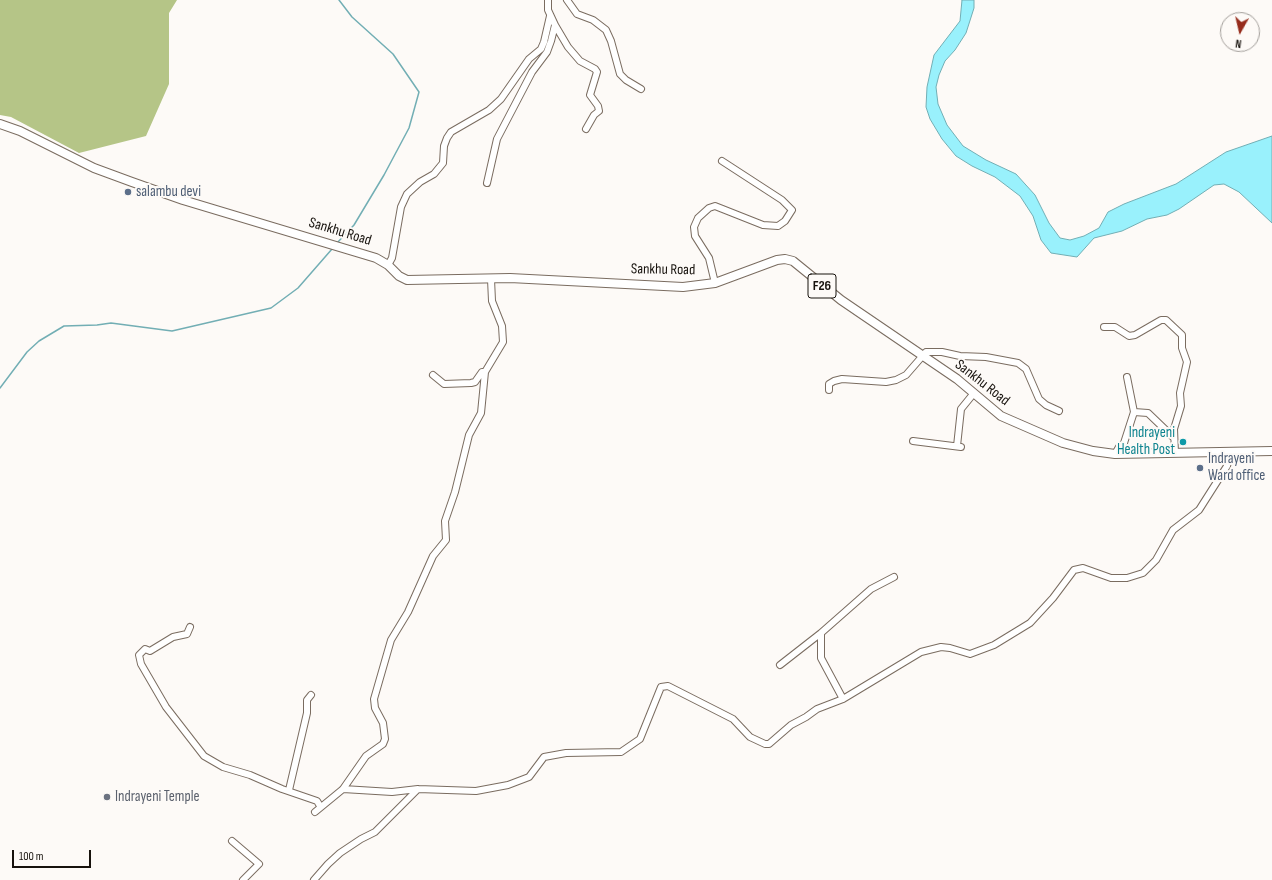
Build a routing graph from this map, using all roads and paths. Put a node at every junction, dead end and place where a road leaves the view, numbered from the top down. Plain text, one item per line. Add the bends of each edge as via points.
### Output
1 (548, 0) edge
2 (567, 0) edge
3 (550, 16) junction
4 (555, 25) junction
5 (641, 89) dead end
6 (0, 124) edge
7 (586, 129) dead end
8 (722, 161) dead end
9 (487, 183) dead end
10 (388, 265) junction
11 (491, 279) junction
12 (715, 283) junction
13 (1104, 327) dead end
14 (921, 356) junction
15 (485, 372) junction
16 (433, 375) dead end
17 (1127, 378) dead end
18 (829, 390) dead end
19 (974, 393) junction
20 (1059, 411) dead end
21 (1134, 412) junction
22 (1174, 438) junction
23 (913, 441) dead end
24 (1231, 451) junction
25 (1272, 451) edge
26 (1175, 453) junction
27 (1115, 454) junction
28 (894, 577) dead end
29 (190, 628) dead end
30 (821, 632) junction
31 (780, 665) dead end
32 (311, 695) dead end
33 (842, 698) junction
34 (343, 789) junction
35 (418, 789) junction
36 (289, 790) junction
37 (320, 806) junction
38 (315, 812) dead end
39 (232, 841) dead end
40 (243, 880) edge
41 (314, 880) edge

1 - 3 street
2 - 5 street via 577,14 606,30 620,74
3 - 4 street
3 - 10 street via 541,49 524,65 501,99 489,110 451,132 444,146 443,163 434,174 420,182 408,194 401,207 392,258
4 - 7 street via 580,61 596,72 590,95 599,111
4 - 9 street via 547,52 532,72 497,139
6 - 10 main road, Sankhu Road / F26 via 117,177 183,200 347,248
8 - 12 street via 782,200 792,210 785,222 778,226 763,226 715,206 698,218 694,227 695,236 709,258
10 - 11 main road, Sankhu Road / F26 via 407,280
11 - 12 main road, Sankhu Road / F26 via 593,282 669,288
11 - 15 street via 492,301 499,316 503,336 501,347
12 - 14 main road, Sankhu Road / F26 via 777,260 793,261 841,300
13 - 22 street via 1115,327 1129,336 1166,320 1182,335 1182,348 1187,362
14 - 18 street via 906,375 896,380 886,382 842,379 829,384
14 - 19 main road, Sankhu Road / F26 via 958,379
14 - 20 street via 926,352 942,352 1018,363 1026,370 1039,399
15 - 16 street via 471,383 444,384
15 - 34 street via 481,413 469,435 445,521 446,540 433,556 408,612 393,635 374,699 375,708 383,723 385,739 383,744 366,756
17 - 21 street
19 - 23 street via 961,409 959,446
19 - 27 main road, Sankhu Road / F26 via 993,411 1007,419 1071,446
21 - 22 street via 1148,413
21 - 27 street via 1124,443
22 - 26 street
24 - 25 main road, Sankhu Road / F26
24 - 26 main road, Sankhu Road / F26
24 - 33 street via 1227,466 1199,510 1173,530 1156,560 1143,573 1127,578 1110,578 1083,568 1074,570 1030,623 994,645 970,654 941,647 921,652
26 - 27 main road, Sankhu Road / F26
28 - 30 street via 871,589
29 - 36 street via 187,634 173,637 150,651 146,648 139,655 141,664 166,707 204,756 223,767
30 - 31 street
30 - 33 street via 821,658
32 - 36 street via 307,700 307,713
33 - 35 street via 817,709 791,725 769,744 765,744 750,737 733,719 668,686 661,687 640,739 621,752 566,753 544,757 530,777 521,782 476,791
34 - 35 street via 392,792
34 - 37 street
35 - 41 street via 375,832 345,849
36 - 37 street via 317,801
37 - 38 street
39 - 40 street via 259,864

